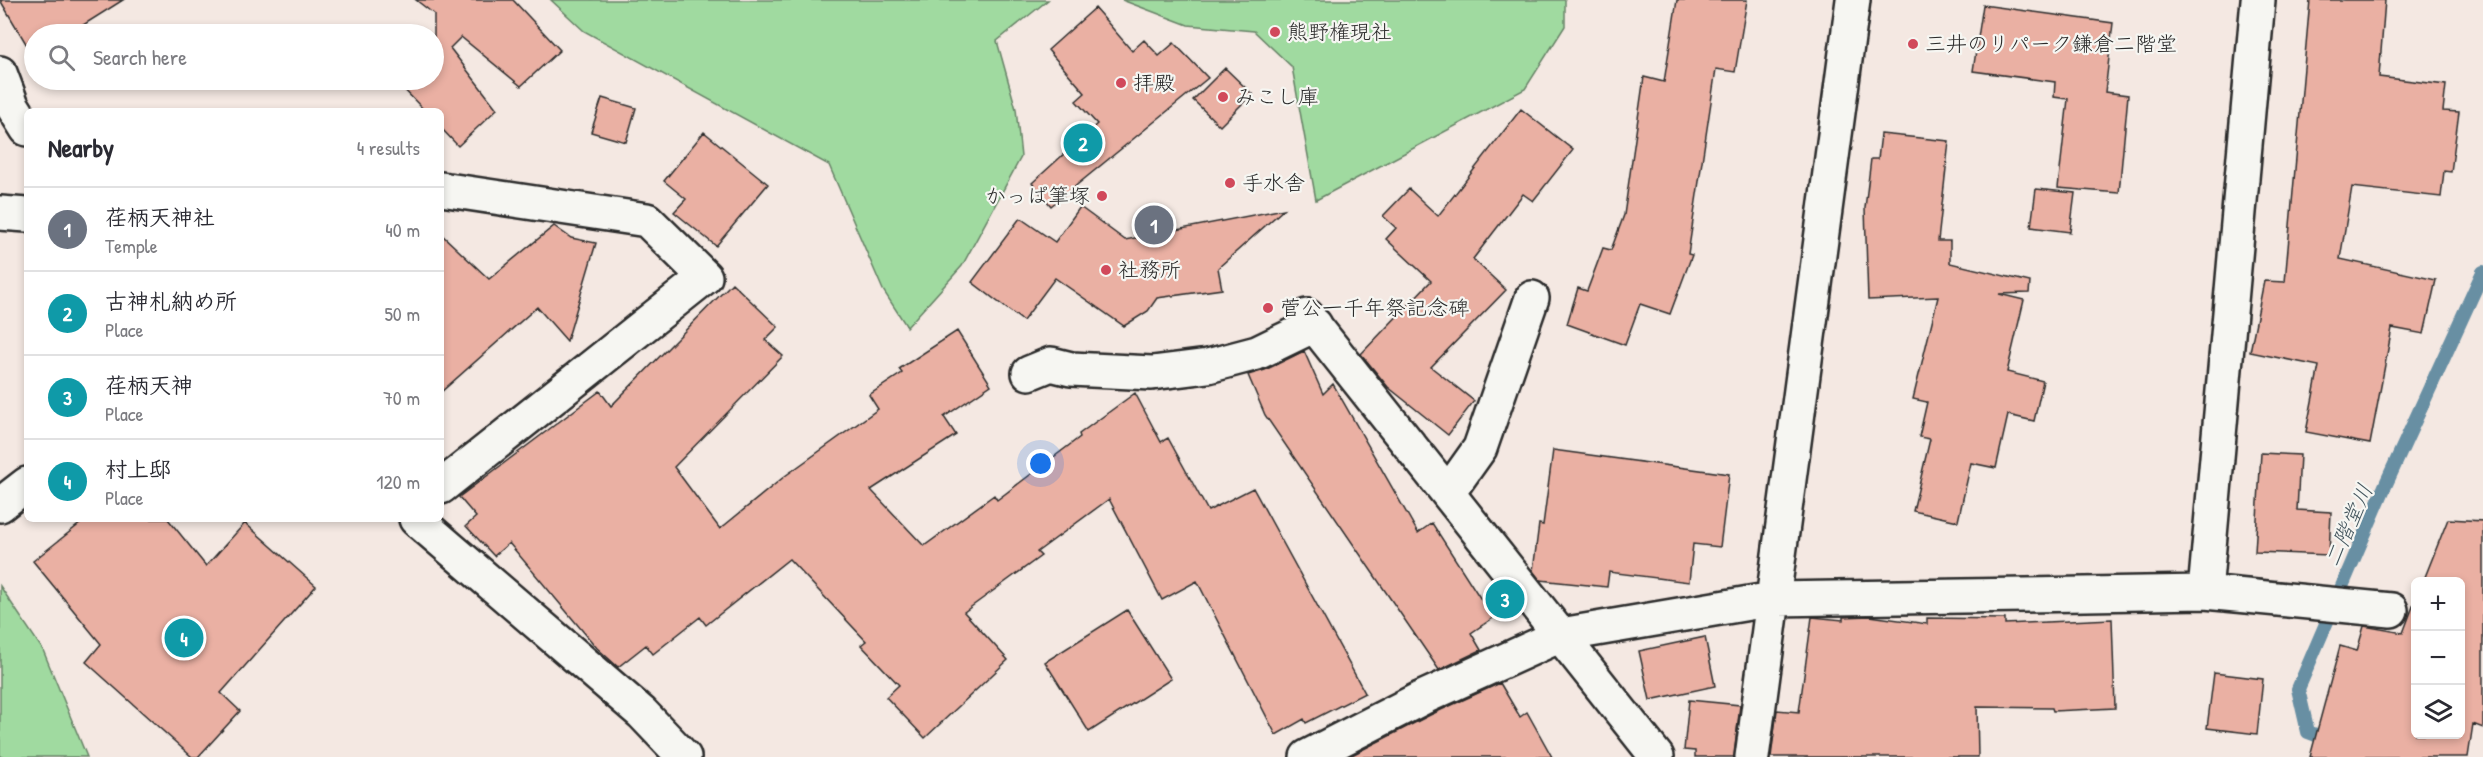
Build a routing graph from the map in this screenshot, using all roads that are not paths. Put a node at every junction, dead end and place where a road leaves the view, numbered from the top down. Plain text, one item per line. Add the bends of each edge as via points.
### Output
1 (1853, 0) edge
2 (2258, 0) edge
3 (0, 73) edge
4 (24, 124) edge
5 (444, 189) edge
6 (0, 213) edge
7 (24, 214) edge
8 (1532, 298) dead end
9 (1029, 373) dead end
10 (444, 485) edge
11 (24, 486) edge
12 (1448, 493) junction
13 (0, 505) edge
14 (419, 522) edge
15 (2205, 592) junction
16 (1773, 599) junction
17 (2391, 610) dead end
18 (1561, 635) junction
19 (684, 757) edge
20 (1307, 757) edge
21 (1657, 757) edge
22 (1752, 757) edge

1 - 16 street
2 - 15 street
3 - 4 street
5 - 10 street via 648,220 705,277
6 - 7 street
8 - 12 street via 1480,448
9 - 12 street via 1051,364 1071,369 1152,374 1208,366 1257,353 1311,321
11 - 13 street
12 - 18 street
14 - 19 street via 642,713
15 - 16 street
15 - 17 street
16 - 18 street
16 - 22 street
18 - 20 street via 1422,698
18 - 21 street

